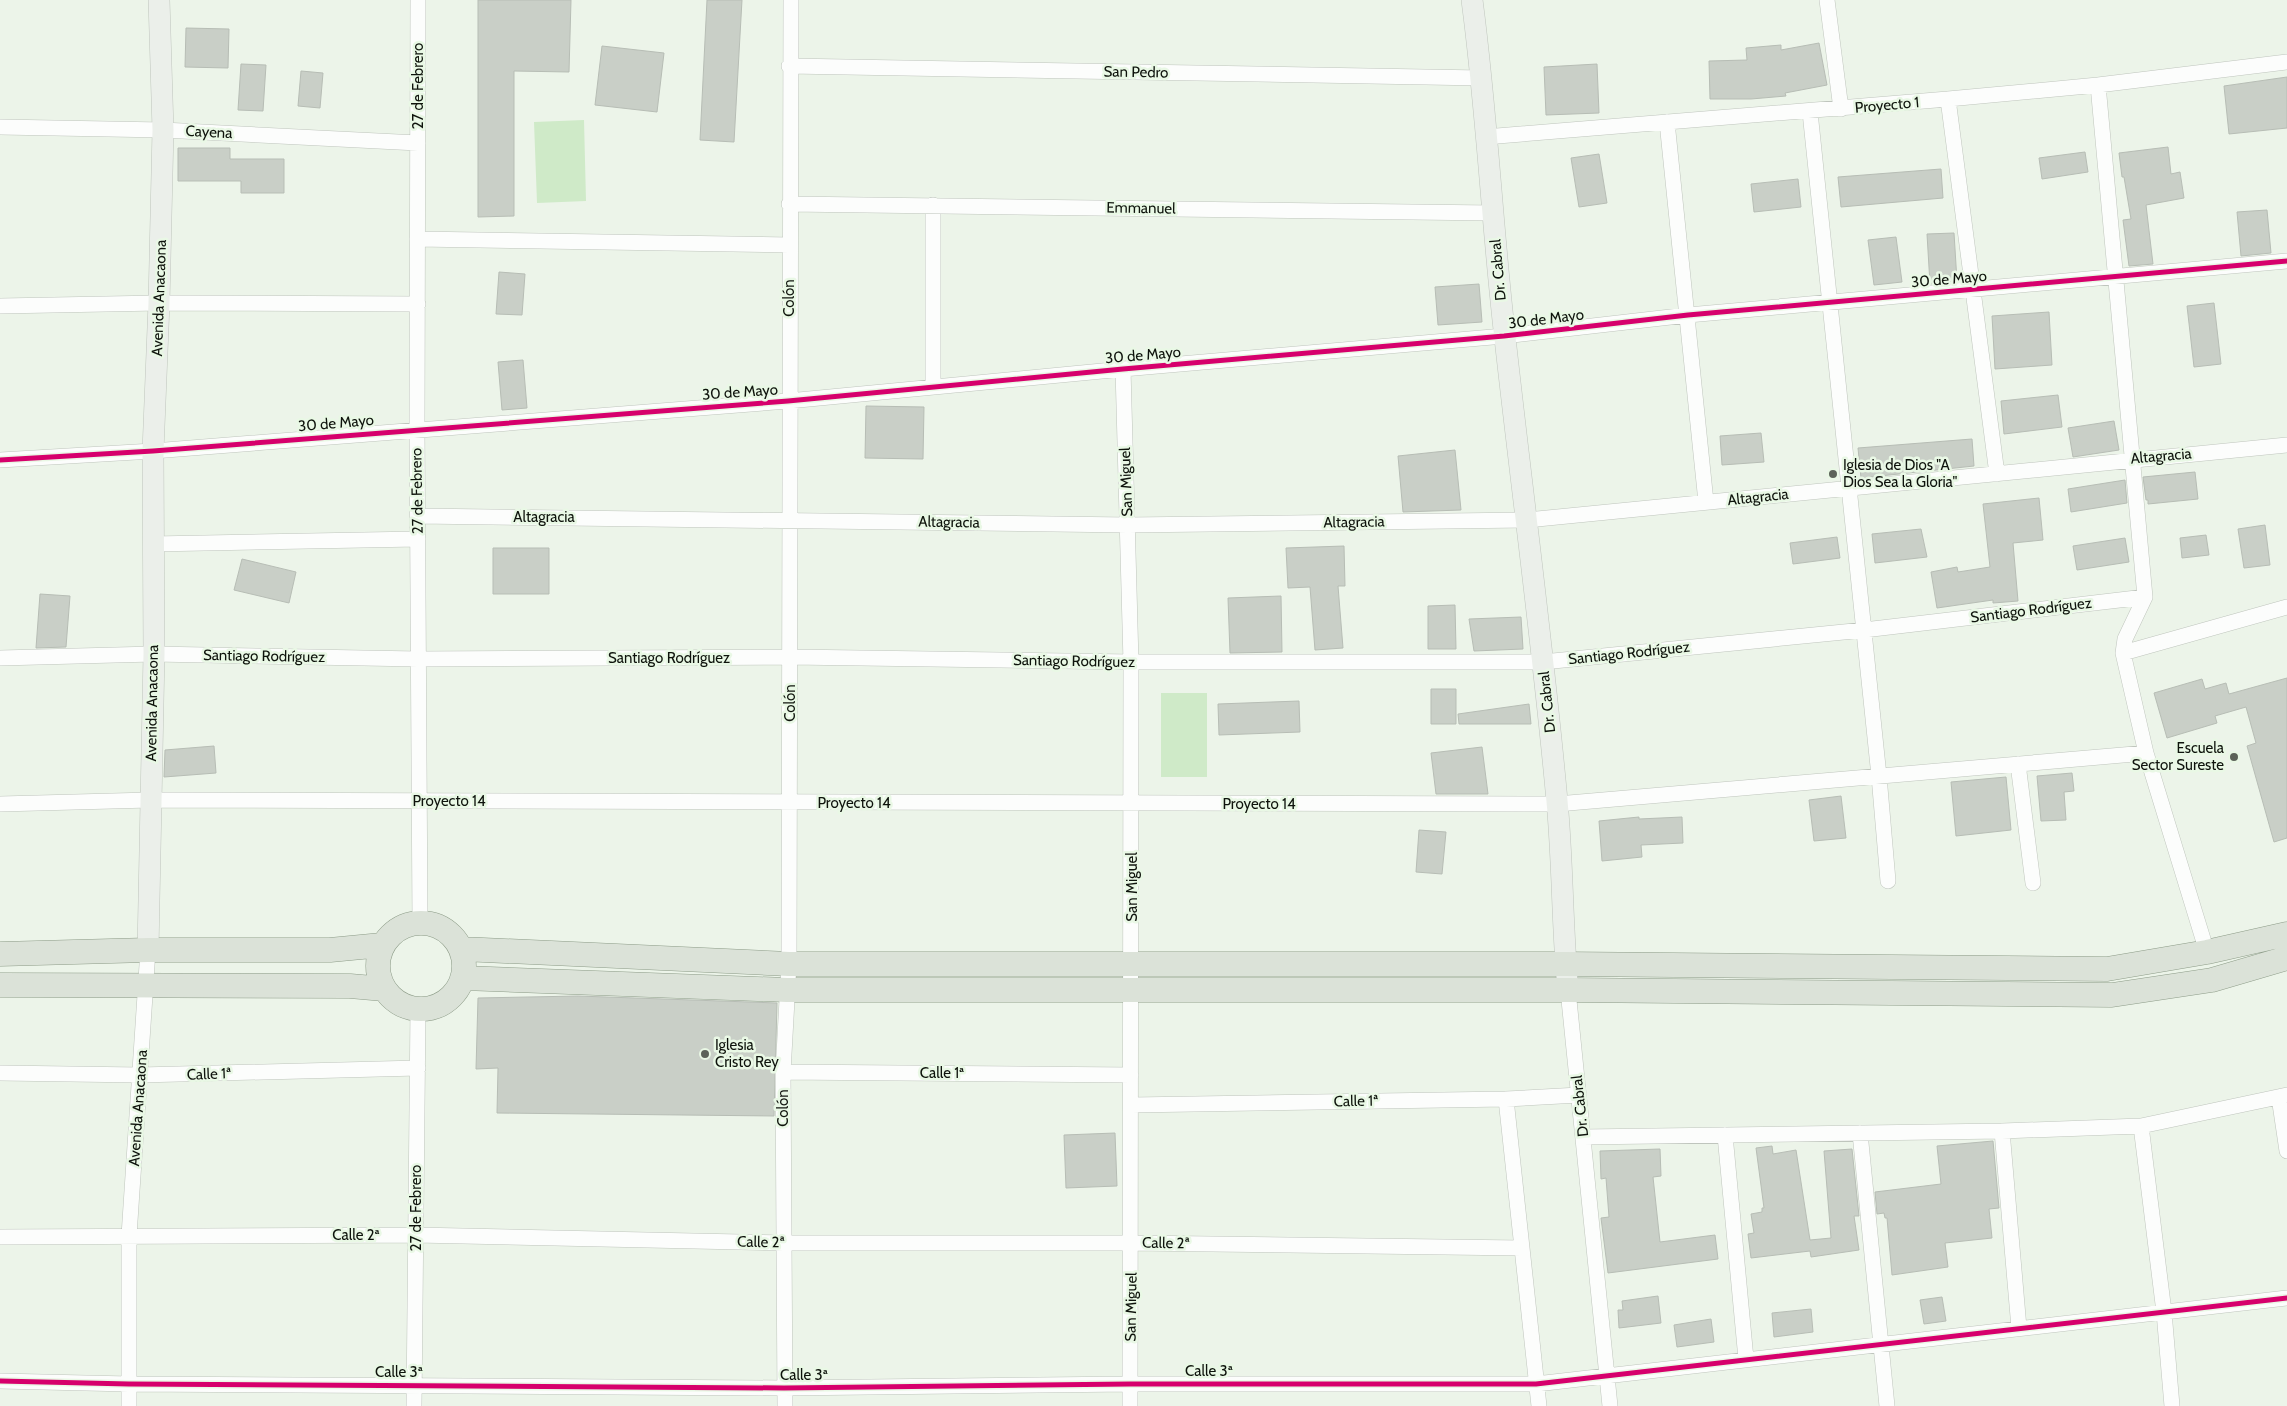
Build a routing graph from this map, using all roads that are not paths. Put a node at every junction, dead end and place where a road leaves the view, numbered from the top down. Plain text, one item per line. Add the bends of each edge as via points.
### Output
1 (160, 0) edge
2 (418, 0) edge
3 (791, 0) edge
4 (1472, 0) edge
5 (1827, 0) edge
6 (2287, 62) edge
7 (789, 66) junction
8 (1482, 78) junction
9 (2098, 85) junction
10 (1948, 99) junction
11 (1841, 109) junction
12 (1810, 112) junction
13 (1667, 122) junction
14 (0, 127) edge
15 (163, 130) junction
16 (1485, 137) junction
17 (418, 142) junction
18 (789, 204) junction
19 (933, 205) junction
20 (1493, 213) junction
21 (417, 239) junction
22 (789, 244) junction
23 (2287, 261) edge
24 (2117, 276) junction
25 (1973, 290) junction
26 (1829, 302) junction
27 (159, 303) junction
28 (418, 304) junction
29 (0, 306) edge
30 (1688, 315) junction
31 (1504, 336) junction
32 (1123, 369) junction
33 (934, 386) junction
34 (788, 401) junction
35 (417, 429) junction
36 (2287, 445) edge
37 (153, 451) junction
38 (2132, 459) junction
39 (0, 460) edge
40 (1996, 474) junction
41 (1849, 488) junction
42 (1706, 502) junction
43 (418, 516) junction
44 (788, 519) junction
45 (1527, 520) junction
46 (1128, 525) junction
47 (418, 540) junction
48 (153, 544) junction
49 (2145, 597) junction
50 (2287, 607) edge
51 (1864, 630) junction
52 (2123, 653) junction
53 (154, 654) junction
54 (790, 657) junction
55 (0, 658) edge
56 (418, 659) junction
57 (1132, 662) junction
58 (1543, 662) junction
59 (2146, 752) junction
60 (2018, 764) junction
61 (1879, 776) junction
62 (150, 800) junction
63 (418, 801) junction
64 (790, 803) junction
65 (0, 804) edge
66 (1132, 804) junction
67 (1557, 804) junction
68 (1888, 881) dead end
69 (2033, 883) dead end
70 (420, 922) junction
71 (2287, 934) edge
72 (382, 945) junction
73 (462, 949) junction
74 (148, 950) junction
75 (2207, 952) junction
76 (0, 954) edge
77 (2287, 958) edge
78 (789, 964) junction
79 (1131, 964) junction
80 (1566, 964) junction
81 (463, 978) junction
82 (0, 985) edge
83 (146, 985) junction
84 (1131, 989) junction
85 (384, 990) junction
86 (788, 990) junction
87 (1568, 990) junction
88 (418, 1009) junction
89 (418, 1068) junction
90 (783, 1072) junction
91 (0, 1073) edge
92 (140, 1075) junction
93 (1132, 1075) junction
94 (1579, 1095) junction
95 (2283, 1096) edge
96 (1506, 1099) junction
97 (1132, 1105) junction
98 (2141, 1126) junction
99 (2002, 1131) junction
100 (1860, 1133) junction
101 (1725, 1135) junction
102 (1583, 1137) junction
103 (2287, 1151) edge
104 (416, 1235) junction
105 (129, 1236) junction
106 (0, 1237) edge
107 (784, 1242) junction
108 (1132, 1243) junction
109 (1522, 1248) junction
110 (2287, 1298) edge
111 (2164, 1312) junction
112 (2019, 1328) junction
113 (1881, 1344) junction
114 (1746, 1359) junction
115 (1607, 1374) junction
116 (0, 1381) edge
117 (129, 1384) junction
118 (1130, 1384) junction
119 (1536, 1384) junction
120 (415, 1385) junction
121 (784, 1388) junction
122 (129, 1406) edge
123 (414, 1406) edge
124 (785, 1406) edge
125 (1130, 1406) edge
126 (1539, 1406) edge
127 (1610, 1406) edge
128 (1887, 1406) edge
129 (2172, 1406) edge

1 - 15 street, Avenida Anacaona
2 - 17 street, 27 de Febrero
3 - 7 street, Colón
4 - 8 street, Dr. Cabral
5 - 11 street
6 - 9 street, Proyecto 1
7 - 8 street, San Pedro
7 - 18 street, Colón
8 - 16 street, Dr. Cabral
9 - 10 street, Proyecto 1
9 - 24 street
10 - 11 street, Proyecto 1
10 - 25 street
11 - 12 street, Proyecto 1
12 - 13 street, Proyecto 1
12 - 26 street
13 - 16 street, Proyecto 1
13 - 30 street
14 - 15 street, Cayena
15 - 17 street, Cayena
15 - 27 street, Avenida Anacaona
16 - 20 street, Dr. Cabral
17 - 21 street, 27 de Febrero
18 - 19 street, Emmanuel
18 - 22 street, Colón
19 - 20 street, Emmanuel
19 - 33 street
20 - 31 street, Dr. Cabral
21 - 22 street
21 - 28 street, 27 de Febrero
22 - 34 street, Colón
23 - 24 street, 30 de Mayo
24 - 25 street, 30 de Mayo
24 - 38 street
25 - 26 street, 30 de Mayo
25 - 40 street
26 - 30 street, 30 de Mayo
26 - 41 street
27 - 28 street
27 - 29 street
27 - 37 street, Avenida Anacaona
28 - 35 street, 27 de Febrero
30 - 31 street, 30 de Mayo
30 - 42 street
31 - 32 street, 30 de Mayo
31 - 45 street, Dr. Cabral
32 - 33 street, 30 de Mayo
32 - 46 street, San Miguel
33 - 34 street, 30 de Mayo
34 - 35 street, 30 de Mayo
34 - 44 street, Colón
35 - 37 street, 30 de Mayo
35 - 43 street, 27 de Febrero
36 - 38 street, Altagracia
37 - 39 street, 30 de Mayo
37 - 48 street, Avenida Anacaona
38 - 40 street, Altagracia
38 - 49 street
40 - 41 street, Altagracia
41 - 42 street, Altagracia
41 - 51 street
42 - 45 street, Altagracia
43 - 44 street, Altagracia
43 - 47 street, 27 de Febrero
44 - 46 street, Altagracia
44 - 54 street, Colón
45 - 46 street, Altagracia
45 - 58 street, Dr. Cabral
46 - 57 street, San Miguel
47 - 48 street
47 - 56 street, 27 de Febrero
48 - 53 street, Avenida Anacaona
49 - 51 street, Santiago Rodríguez
49 - 52 street via 2125,639
50 - 52 street
51 - 58 street, Santiago Rodríguez
51 - 61 street
52 - 59 street
53 - 55 street, Santiago Rodríguez
53 - 56 street, Santiago Rodríguez
53 - 62 street, Avenida Anacaona
54 - 56 street, Santiago Rodríguez
54 - 57 street, Santiago Rodríguez
54 - 64 street, Colón
56 - 63 street, 27 de Febrero
57 - 58 street, Santiago Rodríguez
57 - 66 street, San Miguel
58 - 67 street, Dr. Cabral
59 - 60 street, Proyecto 14
59 - 75 street
60 - 61 street, Proyecto 14
60 - 69 street
61 - 67 street, Proyecto 14
61 - 68 street
62 - 63 street, Proyecto 14
62 - 65 street, Proyecto 14
62 - 74 street, Avenida Anacaona
63 - 64 street, Proyecto 14
63 - 70 street, 27 de Febrero
64 - 66 street, Proyecto 14
64 - 78 street, Colón
66 - 67 street, Proyecto 14
66 - 79 street, San Miguel
67 - 80 street, Dr. Cabral
70 - 72 main road via 398,928
70 - 73 main road via 437,925 452,934
71 - 75 main road
72 - 74 main road via 330,950
72 - 85 main road via 377,968
73 - 78 main road
73 - 81 main road
74 - 76 main road
74 - 83 street, Avenida Anacaona
75 - 80 main road via 2108,969
77 - 87 main road via 2212,980 2112,995
78 - 79 main road
78 - 86 street, Colón
79 - 80 main road
79 - 84 street, San Miguel
80 - 87 street, Dr. Cabral
81 - 86 main road
81 - 88 main road via 453,995 437,1006
82 - 83 main road
83 - 85 main road via 350,986
83 - 92 street, Avenida Anacaona
84 - 86 main road
84 - 87 main road
84 - 93 street, San Miguel
85 - 88 main road via 398,1004
86 - 90 street, Colón
87 - 94 street, Dr. Cabral
88 - 89 street, 27 de Febrero
89 - 92 street, Calle 1ª
89 - 104 street, 27 de Febrero
90 - 93 street, Calle 1ª
90 - 107 street, Colón
91 - 92 street, Calle 1ª
92 - 105 street, Avenida Anacaona
93 - 97 street, San Miguel
94 - 96 street, Calle 1ª
94 - 102 street, Dr. Cabral
95 - 98 street
95 - 103 street
96 - 97 street, Calle 1ª
96 - 109 street
97 - 108 street, San Miguel
98 - 99 street
98 - 111 street
99 - 100 street
99 - 112 street
100 - 101 street
100 - 113 street
101 - 102 street
101 - 114 street
102 - 115 street, Dr. Cabral
104 - 105 street, Calle 2ª
104 - 107 street, Calle 2ª
104 - 120 street, 27 de Febrero
105 - 106 street, Calle 2ª
105 - 117 street, Avenida Anacaona
107 - 108 street, Calle 2ª
107 - 121 street, Colón
108 - 109 street, Calle 2ª
108 - 118 street, San Miguel
109 - 119 street
110 - 111 street, Calle 3ª
111 - 112 street, Calle 3ª
111 - 129 street
112 - 113 street, Calle 3ª
113 - 114 street, Calle 3ª
113 - 128 street
114 - 115 street, Calle 3ª
115 - 119 street, Calle 3ª
115 - 127 street, Dr. Cabral
116 - 117 street, Calle 3ª
117 - 120 street, Calle 3ª
117 - 122 street, Avenida Anacaona
118 - 119 street, Calle 3ª
118 - 121 street, Calle 3ª
118 - 125 street, San Miguel
119 - 126 street
120 - 121 street, Calle 3ª
120 - 123 street, 27 de Febrero
121 - 124 street, Colón

